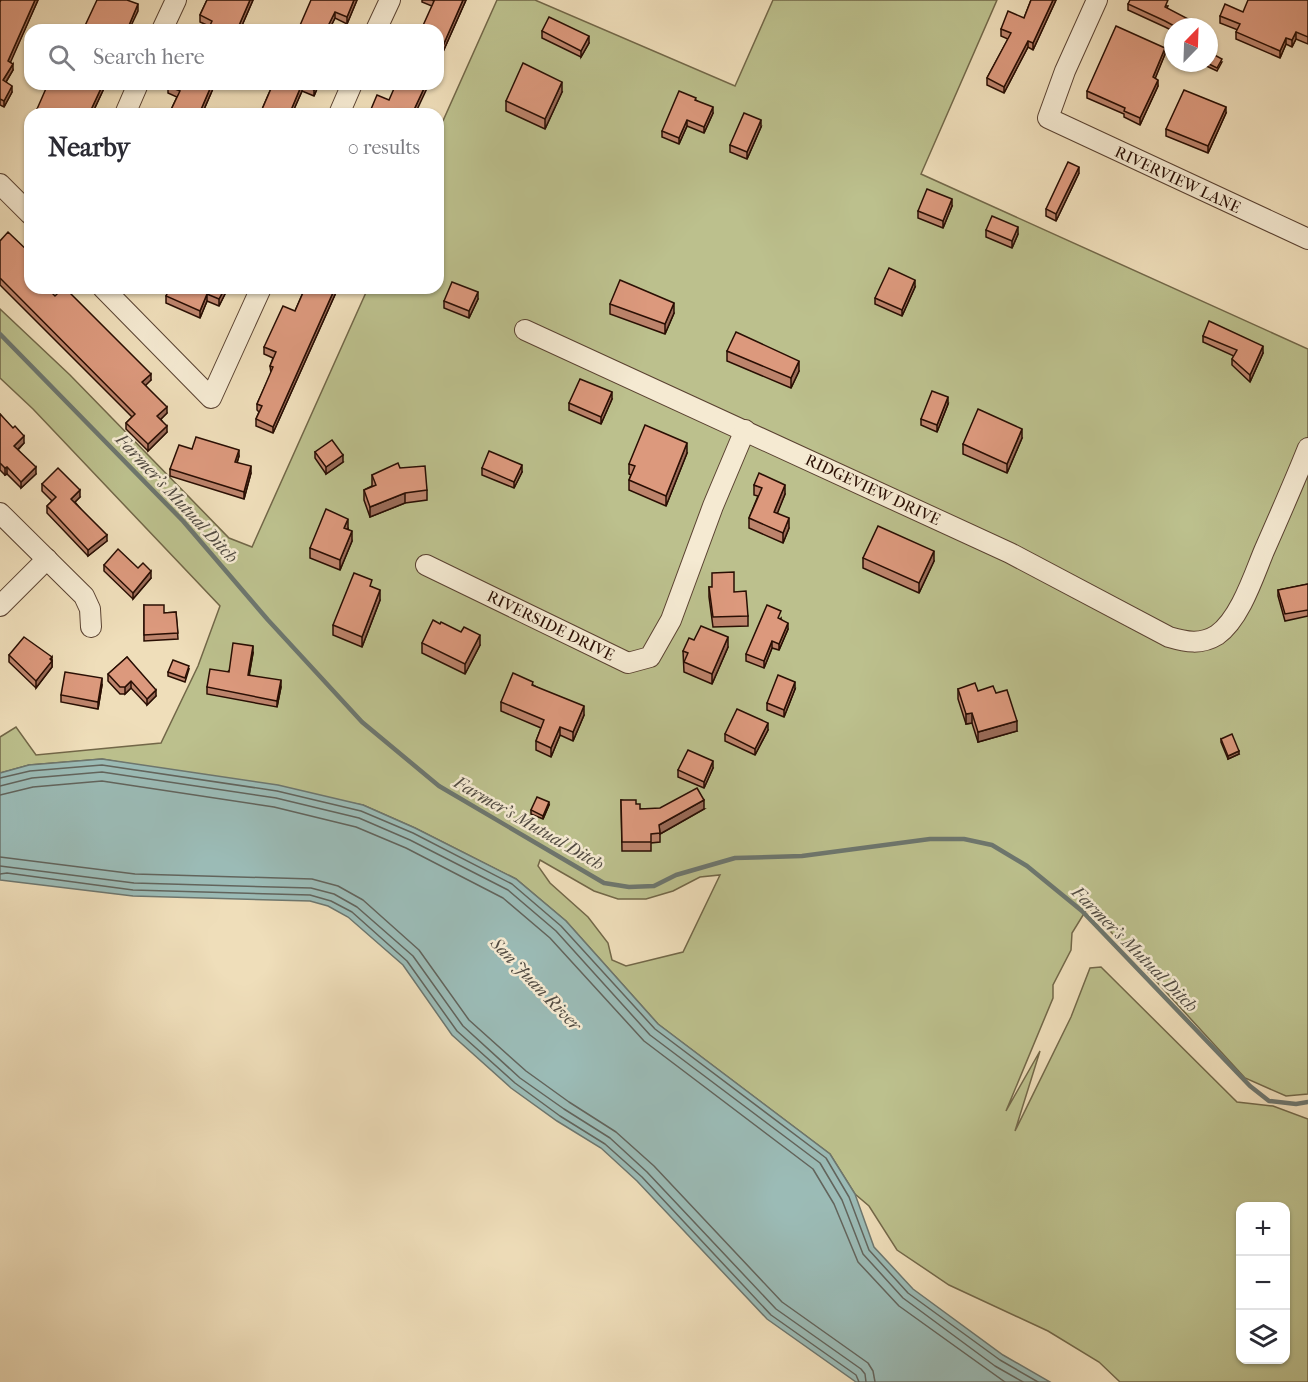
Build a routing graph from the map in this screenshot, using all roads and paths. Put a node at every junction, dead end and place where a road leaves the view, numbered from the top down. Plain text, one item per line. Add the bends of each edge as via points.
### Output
1 (176, 0) edge
2 (390, 0) edge
3 (1097, 0) edge
4 (165, 24) edge
5 (379, 24) edge
6 (135, 90) edge
7 (349, 90) edge
8 (127, 108) edge
9 (342, 108) edge
10 (0, 184) edge
11 (24, 208) edge
12 (1308, 239) edge
13 (109, 294) edge
14 (258, 294) edge
15 (525, 330) dead end
16 (745, 430) junction
17 (1308, 448) edge
18 (0, 513) edge
19 (47, 559) junction
20 (426, 565) dead end
21 (0, 606) edge
22 (92, 627) dead end

1 - 4 street
2 - 5 street
3 - 12 street, RIVERVIEW LANE via 1048,118
6 - 8 street
7 - 9 street
10 - 11 street
13 - 14 street via 211,398
15 - 16 street, RIDGEVIEW DRIVE
16 - 17 street, RIDGEVIEW DRIVE via 1010,553 1187,643 1218,634 1230,622
16 - 20 street, RIVERSIDE DRIVE via 671,620 650,657 628,663
18 - 19 street
19 - 21 street
19 - 22 street via 84,596

